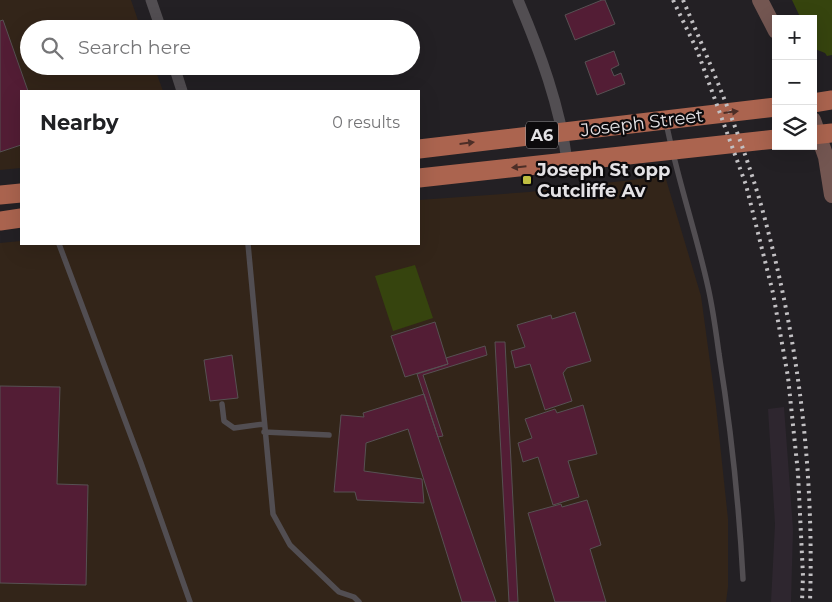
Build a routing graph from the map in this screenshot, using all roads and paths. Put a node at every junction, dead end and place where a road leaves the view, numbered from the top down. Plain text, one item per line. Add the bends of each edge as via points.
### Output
1 (151, 0) edge
2 (518, 0) edge
3 (760, 0) edge
4 (158, 20) edge
5 (772, 23) edge
6 (177, 75) edge
7 (182, 90) edge
8 (832, 100) edge
9 (817, 102) edge
10 (772, 107) edge
11 (665, 120) junction
12 (819, 131) edge
13 (564, 132) junction
14 (772, 139) edge
15 (420, 149) edge
16 (671, 150) junction
17 (567, 162) junction
18 (420, 178) edge
19 (20, 193) edge
20 (0, 195) edge
21 (832, 195) edge
22 (20, 218) edge
23 (0, 221) edge
24 (59, 245) edge
25 (248, 245) edge
26 (222, 404) dead end
27 (264, 424) junction
28 (264, 432) junction
29 (329, 435) dead end
30 (743, 580) dead end
31 (190, 602) edge
32 (359, 602) edge

1 - 4 street
2 - 13 street
3 - 5 main road
6 - 7 street
8 - 9 highway
11 -> 10 highway, Joseph Street / A6
11 - 13 highway, Joseph Street / A6
11 - 16 lane
12 - 21 main road
15 -> 13 highway, Joseph Street / A6
13 - 17 street
14 - 16 highway, Joseph Street / A6
16 - 17 highway, Joseph Street / A6
16 - 30 lane via 709,289 726,396
17 -> 18 highway, Joseph Street / A6
19 - 20 highway
22 - 23 highway
24 - 31 lane
25 - 27 lane
26 - 27 lane via 224,421 234,428
27 - 28 lane
28 - 29 lane
28 - 32 lane via 273,514 290,546 339,592

